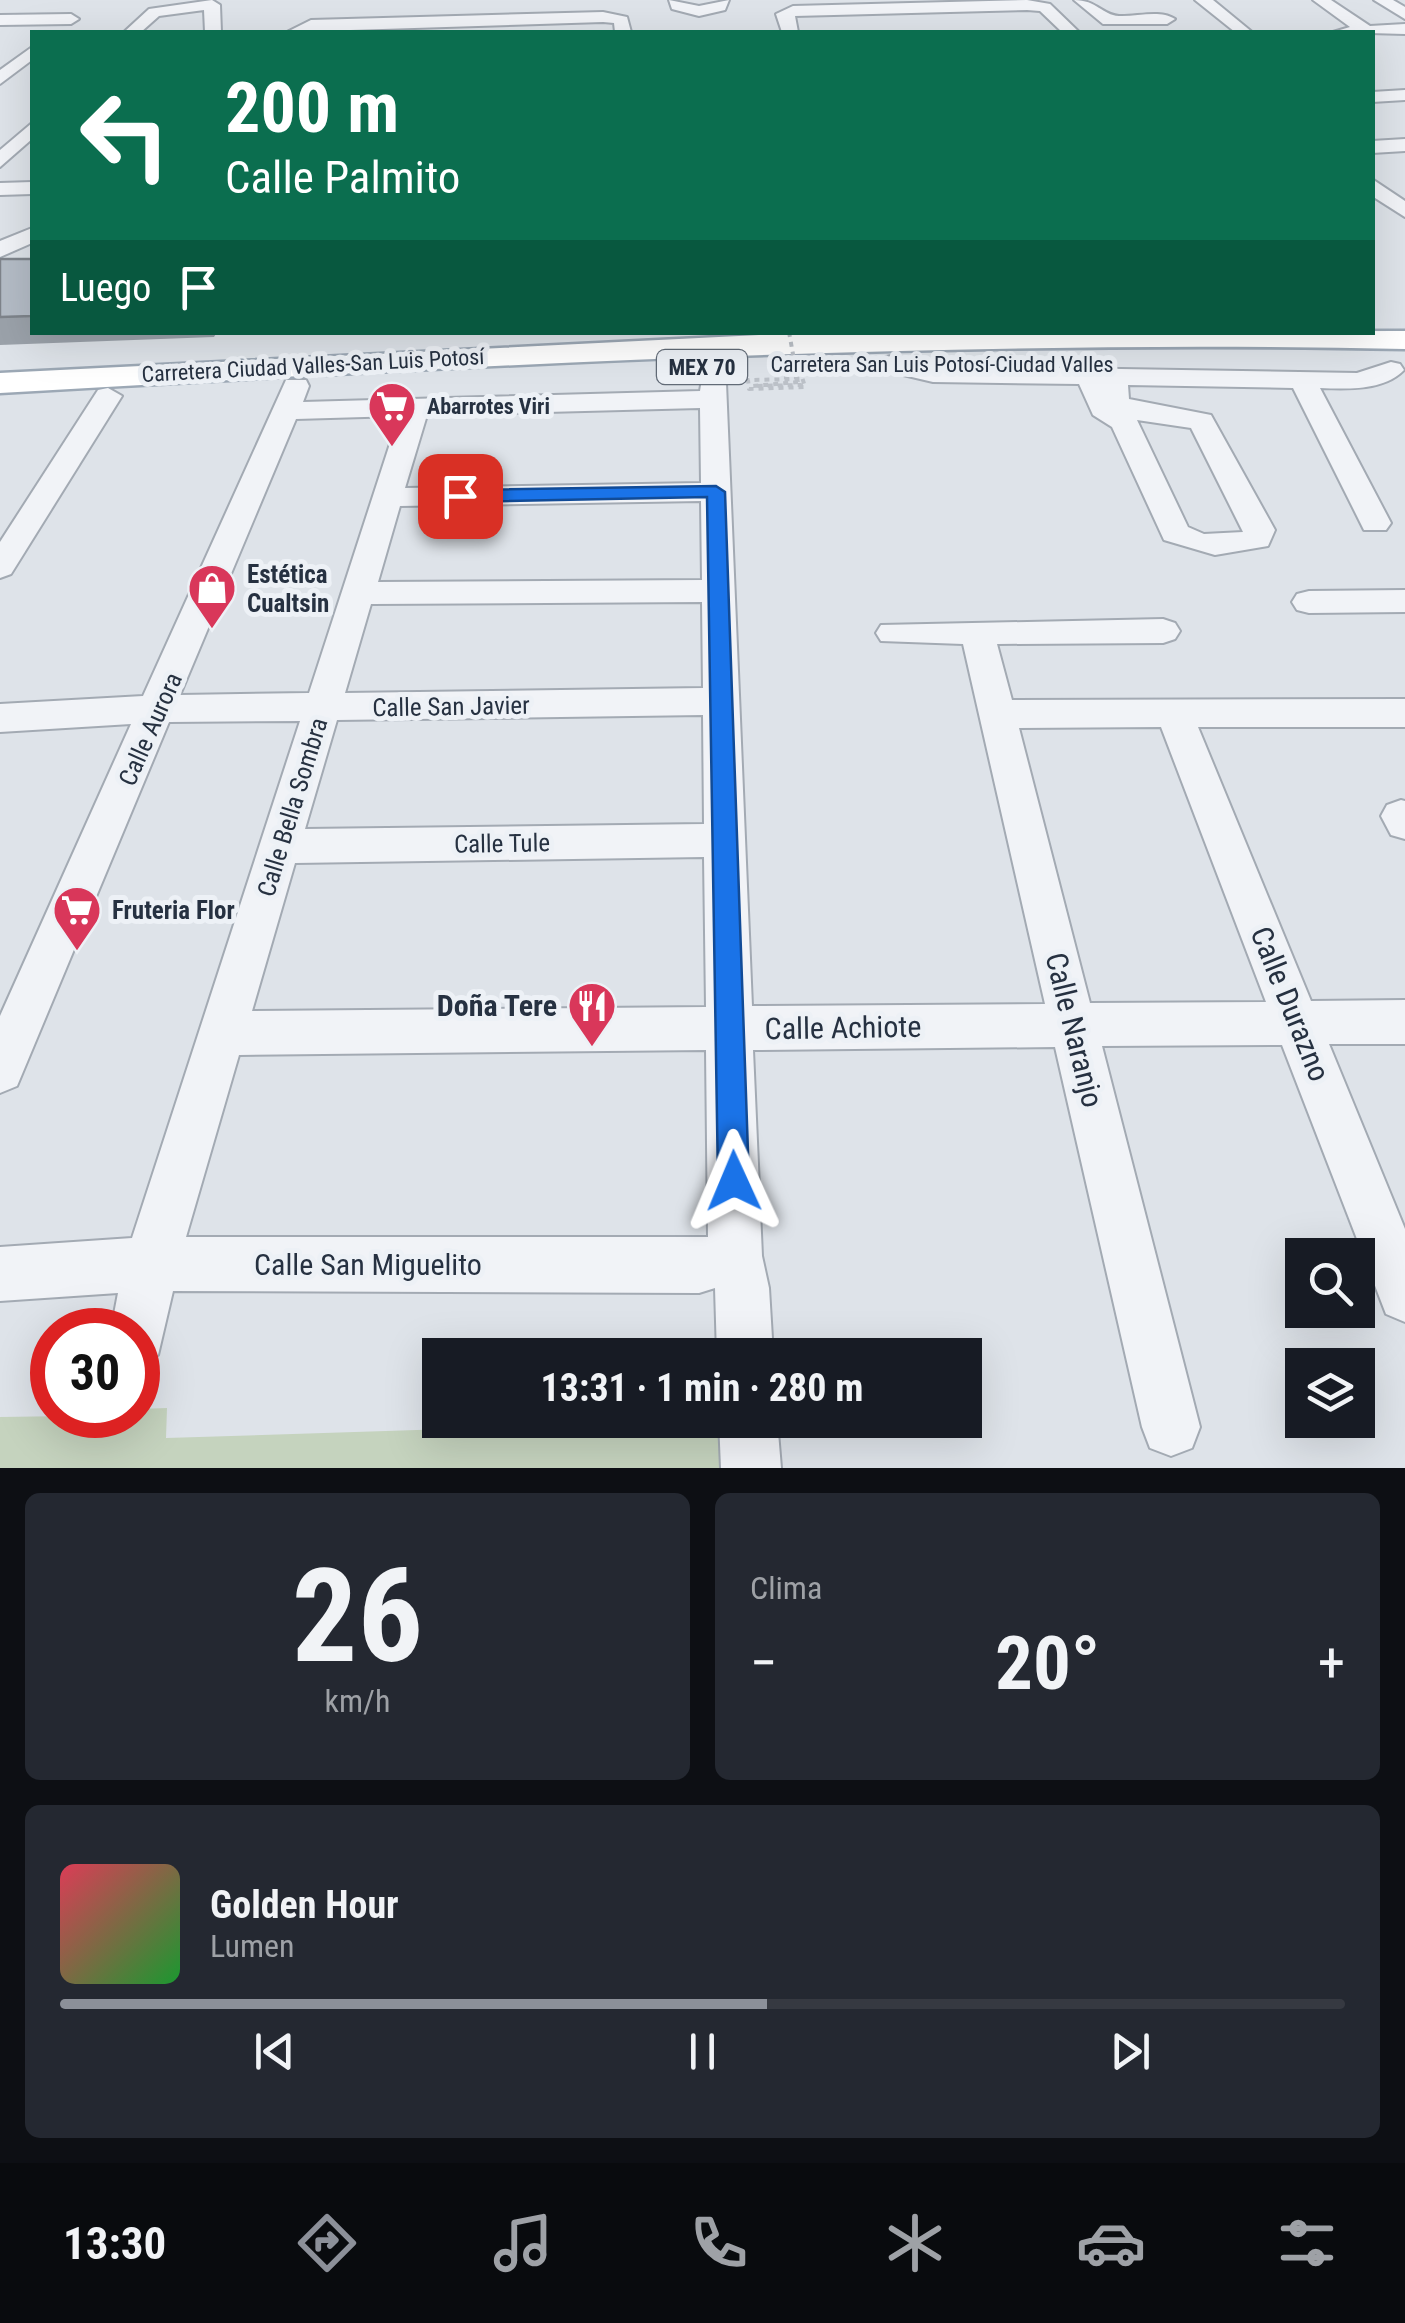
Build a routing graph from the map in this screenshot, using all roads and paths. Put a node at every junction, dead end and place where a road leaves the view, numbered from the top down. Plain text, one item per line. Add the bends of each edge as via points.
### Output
1 (1082, 0) edge
2 (1142, 0) edge
3 (1203, 0) edge
4 (1320, 0) edge
5 (1405, 0) edge
6 (1383, 1) edge
7 (30, 2) edge
8 (0, 5) edge
9 (684, 5) edge
10 (918, 8) junction
11 (719, 10) edge
12 (1405, 14) edge
13 (0, 20) edge
14 (1167, 20) junction
15 (471, 26) edge
16 (1046, 28) dead end
17 (1405, 29) edge
18 (58, 30) edge
19 (134, 30) edge
20 (214, 30) edge
21 (297, 30) edge
22 (622, 30) edge
23 (693, 30) edge
24 (790, 30) edge
25 (932, 30) edge
26 (1068, 30) edge
27 (1179, 30) edge
28 (1241, 30) edge
29 (1365, 30) edge
30 (1375, 32) edge
31 (1375, 37) edge
32 (27, 46) edge
33 (1398, 53) dead end
34 (4, 72) edge
35 (1405, 95) edge
36 (1375, 97) edge
37 (30, 132) edge
38 (1405, 145) edge
39 (1375, 147) edge
40 (30, 150) edge
41 (5, 156) edge
42 (1375, 187) edge
43 (0, 188) edge
44 (30, 188) edge
45 (1405, 211) edge
46 (30, 236) edge
47 (0, 250) edge
48 (789, 335) edge
49 (839, 335) edge
50 (1248, 335) edge
51 (1405, 340) edge
52 (729, 360) edge
53 (892, 364) junction
54 (1400, 367) edge
55 (790, 373) junction
56 (1089, 375) junction
57 (1119, 376) junction
58 (1302, 379) junction
59 (0, 383) edge
60 (108, 396) junction
61 (292, 398) junction
62 (0, 402) edge
63 (415, 408) junction
64 (716, 492) junction
65 (388, 497) junction
66 (1375, 523) dead end
67 (0, 566) edge
68 (719, 591) junction
69 (358, 592) junction
70 (1405, 601) edge
71 (1309, 602) dead end
72 (1163, 631) dead end
73 (976, 632) junction
74 (893, 633) dead end
75 (722, 701) junction
76 (159, 708) junction
77 (322, 708) junction
78 (1405, 713) edge
79 (997, 714) junction
80 (1174, 714) junction
81 (0, 718) edge
82 (725, 840) junction
83 (280, 846) junction
84 (1405, 1022) edge
85 (1072, 1023) junction
86 (1298, 1023) junction
87 (730, 1031) junction
88 (222, 1034) junction
89 (0, 1070) edge
90 (735, 1256) junction
91 (150, 1264) junction
92 (0, 1274) edge
93 (1405, 1294) edge
94 (143, 1308) edge
95 (743, 1338) edge
96 (1171, 1427) dead end
97 (749, 1438) edge
98 (751, 1468) edge

1 - 14 street via 1109,21
2 - 14 street
3 - 28 street
4 - 29 street
5 - 6 street
6 - 12 street
7 - 8 street
9 - 11 street
9 - 23 street
10 - 24 street via 786,12
10 - 25 street
10 - 26 street via 1046,7
13 - 18 street via 77,15
14 - 27 street
15 - 21 street
15 - 22 street via 608,17 620,20
16 - 26 street
17 - 30 street
19 - 20 street via 154,12 212,4
31 - 33 street
32 - 34 street
35 - 36 street
37 - 41 street
38 - 39 street
40 - 41 street
42 - 45 street
43 - 44 street
46 - 47 street
48 - 55 path, bridge
49 - 52 main road, Carretera Ciudad Valles-San Luis Potosí / MEX 70
50 - 51 main road, Carretera Ciudad Valles-San Luis Potosí / MEX 70
52 - 55 main road, Carretera San Luis Potosí-Ciudad Valles / MEX 70
52 - 59 main road, Carretera Ciudad Valles-San Luis Potosí / MEX 70
52 - 61 main road, Carretera San Luis Potosí-Ciudad Valles / MEX 70
52 - 63 street
52 - 64 street
53 - 54 main road, Carretera San Luis Potosí-Ciudad Valles / MEX 70
53 - 55 main road, Carretera San Luis Potosí-Ciudad Valles / MEX 70
53 - 56 street via 933,374
54 - 58 street via 1359,381
55 - 55 path via 783,377 802,376 804,387 750,388 748,380 800,379 801,385 753,386
56 - 57 street
56 - 57 street via 1103,408 1124,422 1176,533 1206,544 1257,539 1259,530 1202,421 1116,404
57 - 58 street
58 - 66 street
60 - 61 main road, Carretera San Luis Potosí-Ciudad Valles / MEX 70
60 - 62 main road, Carretera San Luis Potosí-Ciudad Valles / MEX 70
60 - 67 street
61 - 63 street
61 - 76 street, Calle Aurora
63 - 65 street, Calle Bella Sombra
64 - 65 street
64 - 68 street
65 - 69 street, Calle Bella Sombra
68 - 69 street
68 - 75 street
69 - 77 street, Calle Bella Sombra
70 - 71 street
72 - 73 street
73 - 74 street
73 - 79 street, Calle Naranjo
75 - 77 street, Calle San Javier
75 - 82 street
76 - 77 street, Calle San Javier
76 - 81 street, Calle San Javier
76 - 89 street, Calle Aurora
77 - 83 street, Calle Bella Sombra
78 - 80 street
79 - 80 street
79 - 85 street, Calle Naranjo
80 - 86 street, Calle Durazno
82 - 83 street, Calle Tule
82 - 87 street
83 - 88 street, Calle Bella Sombra
84 - 86 street, Calle Achiote
85 - 86 street, Calle Achiote
85 - 87 street, Calle Achiote
85 - 96 street, Calle Naranjo
86 - 93 street, Calle Durazno
87 - 88 street, Calle Achiote
87 - 90 street
88 - 91 street, Calle Bella Sombra
90 - 91 street, Calle San Miguelito via 699,1266
90 - 95 street
91 - 92 street, Calle San Miguelito
91 - 94 street, Calle Bella Sombra
97 - 98 street

